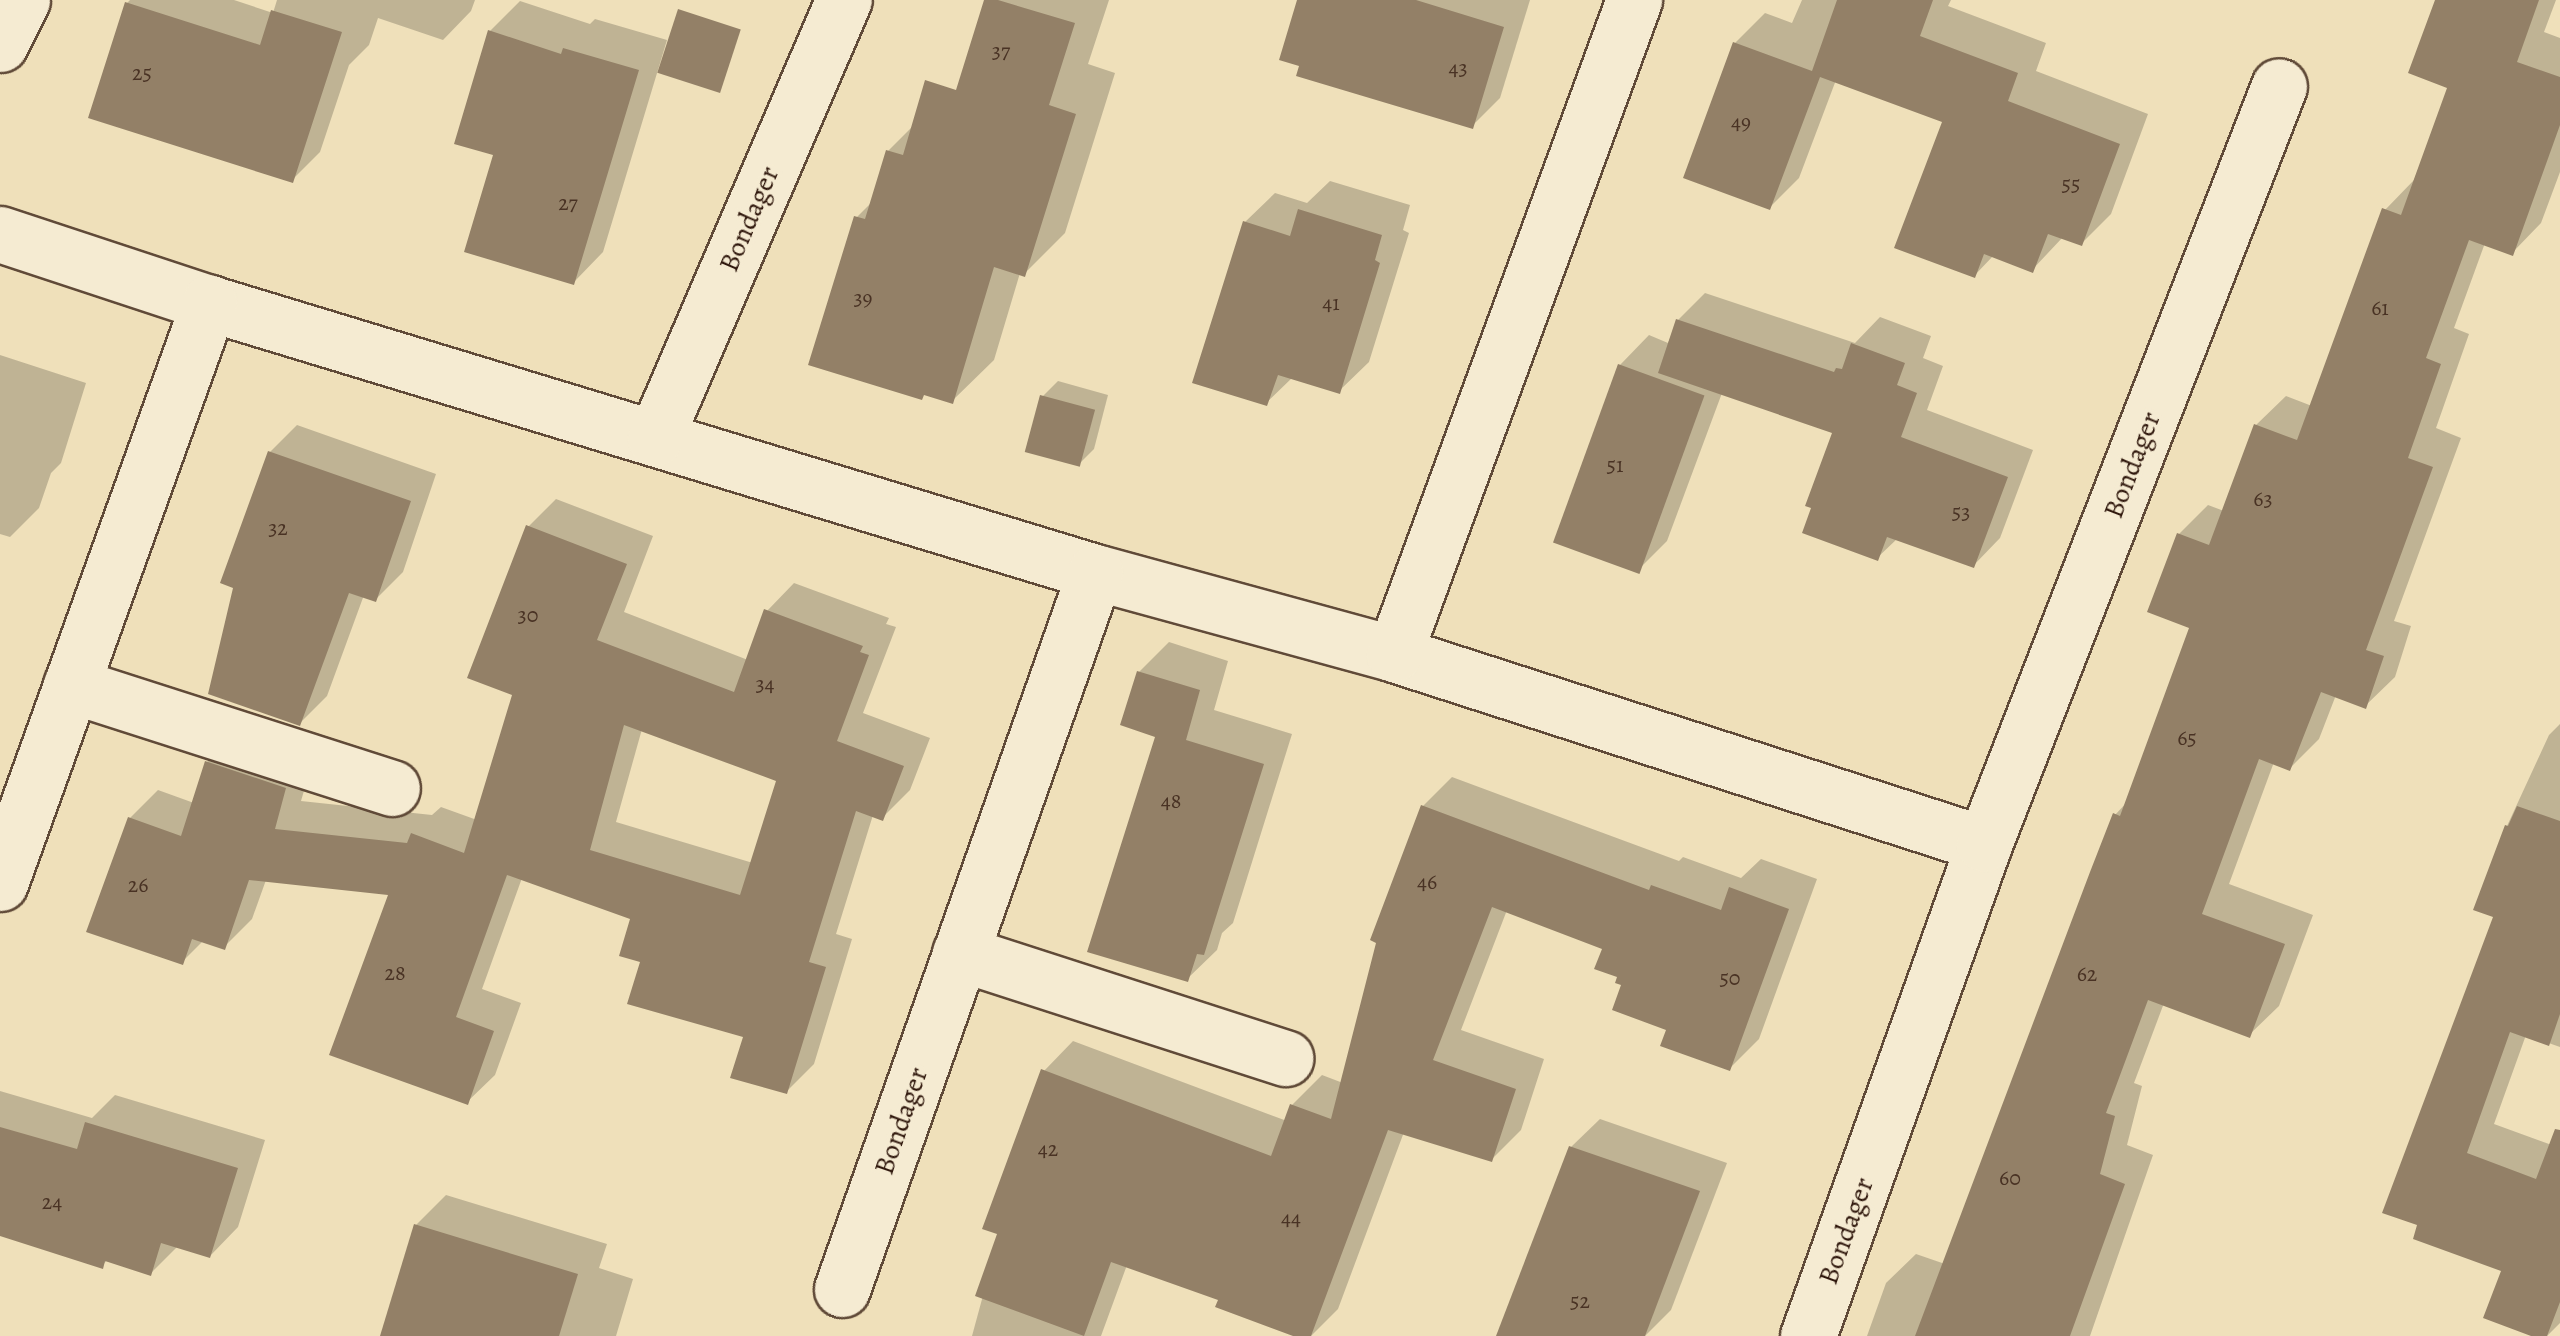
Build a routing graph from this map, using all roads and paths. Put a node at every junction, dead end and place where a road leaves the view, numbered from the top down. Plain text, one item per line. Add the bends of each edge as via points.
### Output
1 (22, 0) edge
2 (844, 0) edge
3 (1634, 0) edge
4 (0, 44) edge
5 (2279, 86) dead end
6 (0, 234) edge
7 (208, 303) junction
8 (655, 438) junction
9 (1095, 572) junction
10 (1394, 654) junction
11 (71, 686) junction
12 (392, 788) dead end
13 (1984, 844) junction
14 (0, 883) edge
15 (960, 953) junction
16 (1286, 1058) dead end
17 (842, 1289) dead end
18 (1808, 1336) edge

1 - 4 street
2 - 8 street, Bondager
3 - 10 street
5 - 13 street, Bondager
6 - 7 street
7 - 8 street
7 - 11 street
8 - 9 street
9 - 10 street
9 - 15 street, Bondager
10 - 13 street
11 - 12 street
11 - 14 street
13 - 18 street, Bondager
15 - 16 street
15 - 17 street, Bondager

